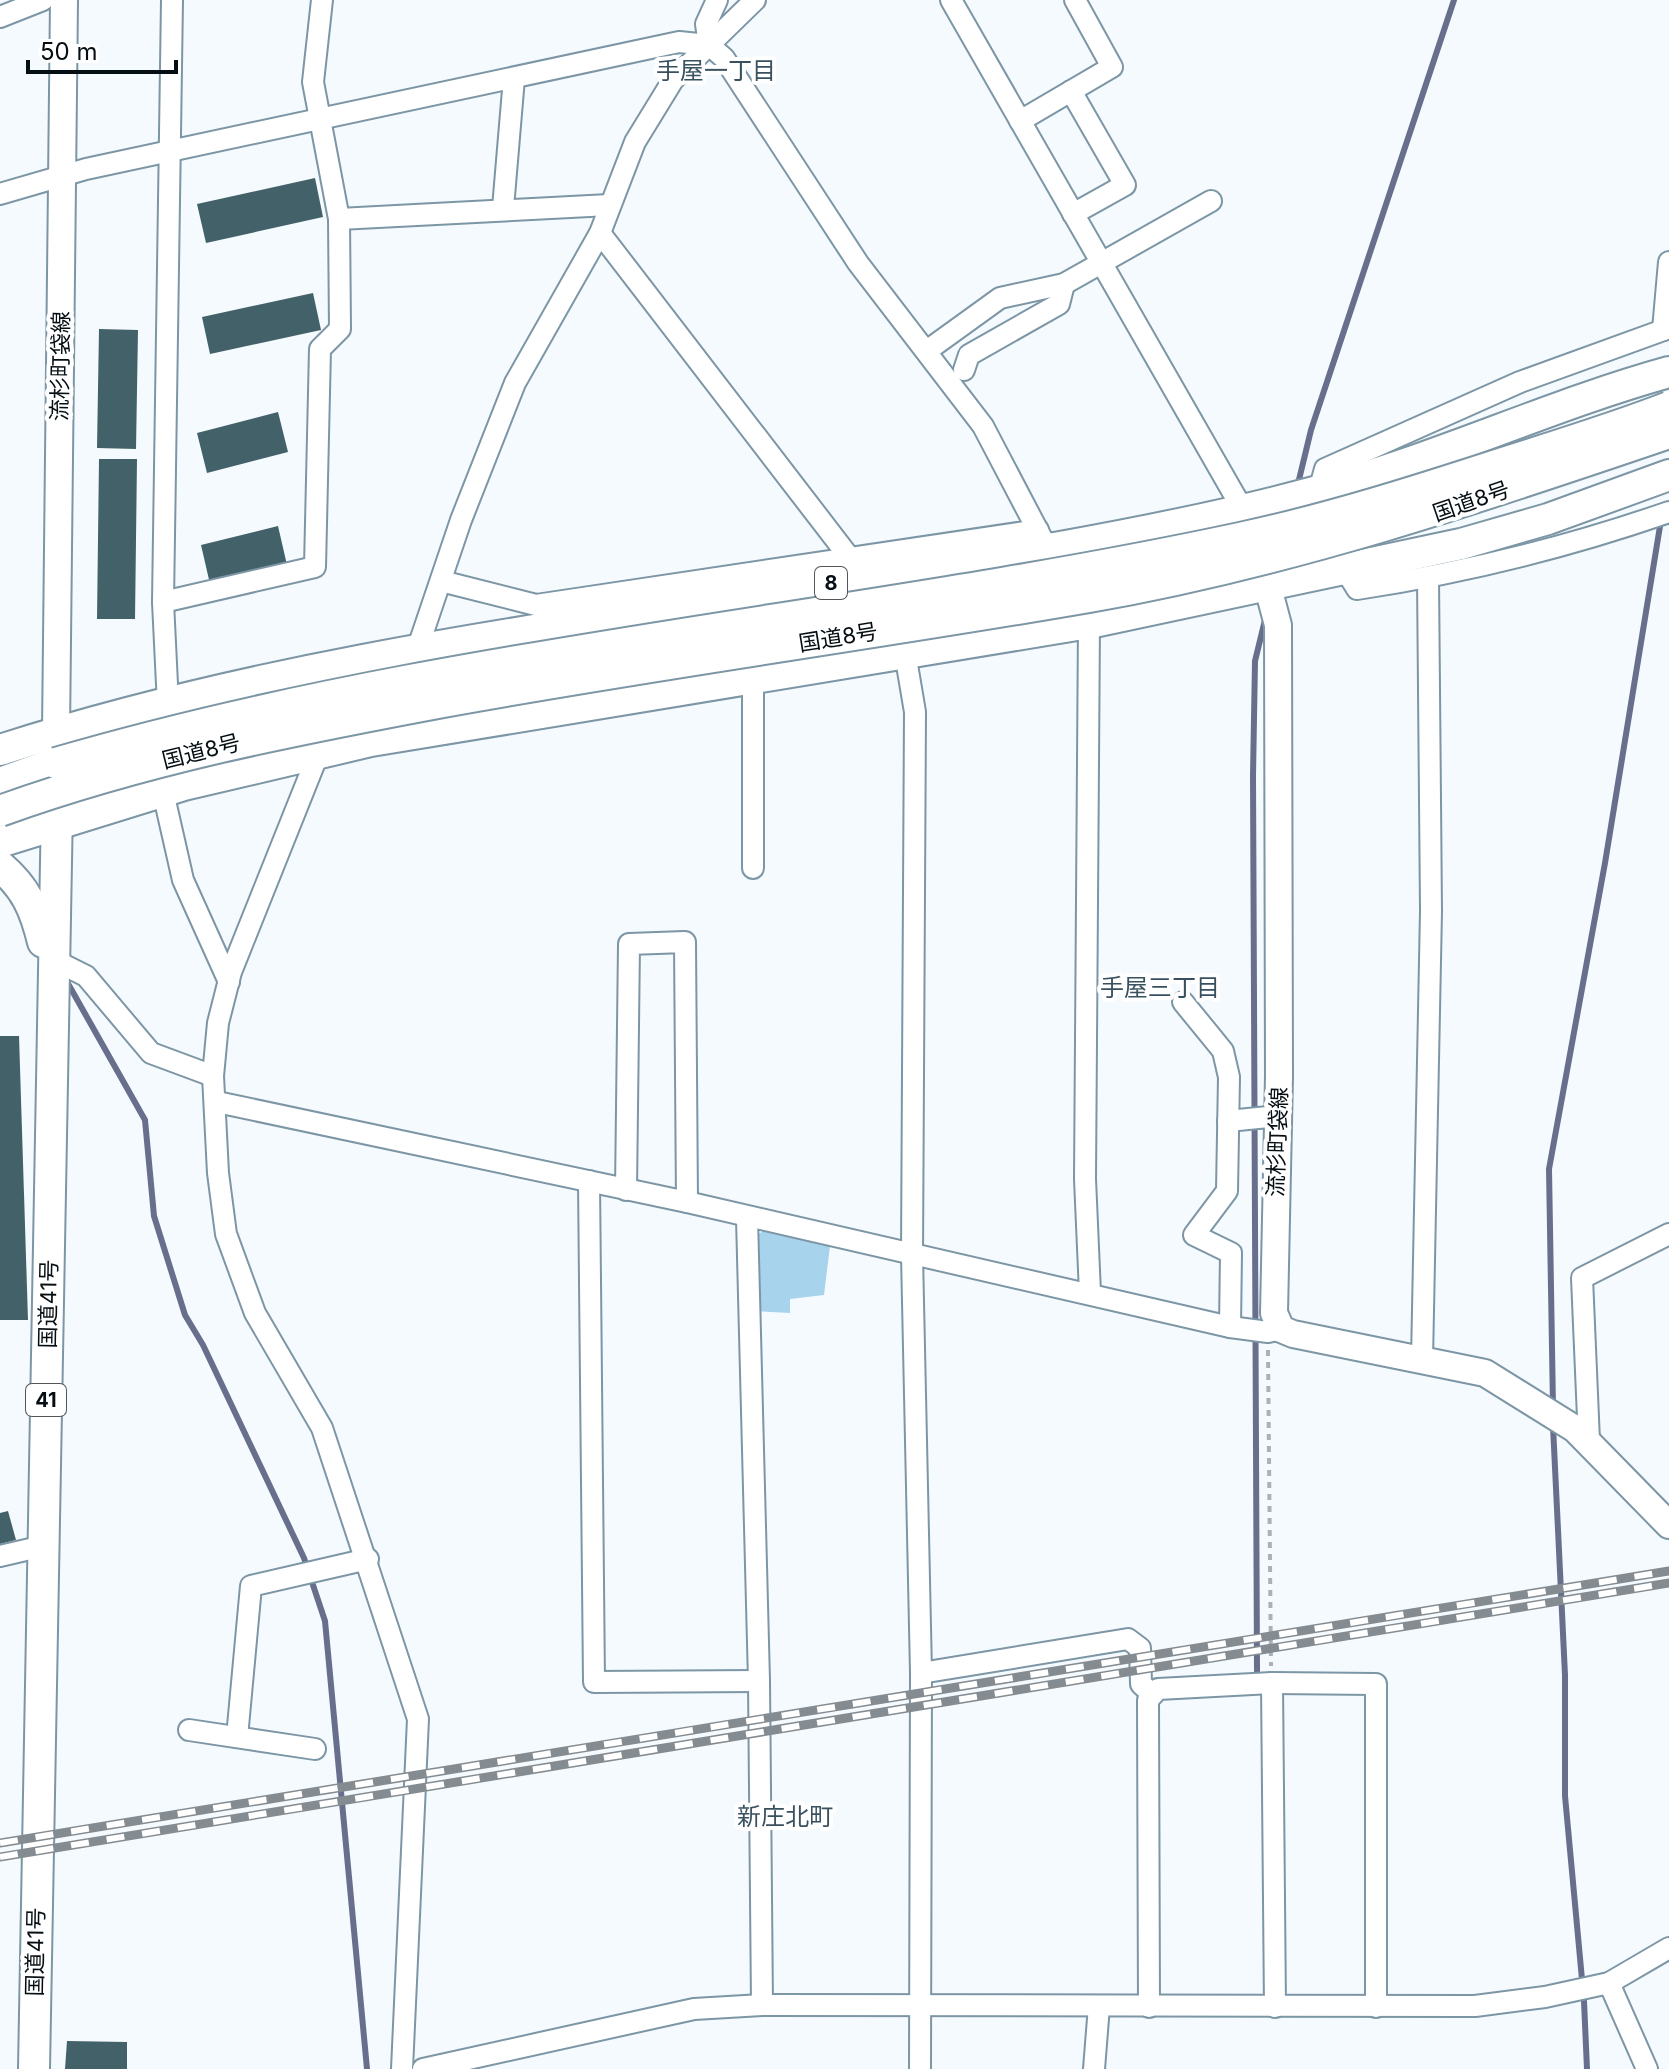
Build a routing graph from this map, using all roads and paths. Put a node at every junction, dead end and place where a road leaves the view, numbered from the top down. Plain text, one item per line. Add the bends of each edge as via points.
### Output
1 (43, 0) edge
2 (64, 0) edge
3 (172, 0) edge
4 (322, 0) edge
5 (755, 0) edge
6 (951, 0) edge
7 (1075, 0) edge
8 (710, 2) edge
9 (0, 17) edge
10 (709, 45) junction
11 (514, 78) junction
12 (1071, 91) junction
13 (319, 121) junction
14 (1020, 121) junction
15 (167, 153) junction
16 (62, 176) junction
17 (0, 194) edge
18 (1211, 201) dead end
19 (609, 205) junction
20 (503, 208) junction
21 (1073, 214) junction
22 (339, 219) junction
23 (600, 233) junction
24 (1669, 262) edge
25 (1102, 263) junction
26 (1064, 284) junction
27 (1666, 329) edge
28 (928, 350) junction
29 (964, 370) dead end
30 (1660, 374) edge
31 (1669, 407) edge
32 (1669, 433) edge
33 (1669, 475) edge
34 (1319, 491) junction
35 (1243, 510) junction
36 (1669, 512) edge
37 (1043, 540) junction
38 (857, 568) junction
39 (1344, 568) junction
40 (1428, 578) junction
41 (441, 581) junction
42 (1268, 582) junction
43 (163, 602) junction
44 (1089, 623) junction
45 (417, 650) junction
46 (905, 653) junction
47 (753, 677) junction
48 (168, 705) junction
49 (56, 732) junction
50 (0, 750) edge
51 (319, 752) junction
52 (0, 783) edge
53 (163, 792) junction
54 (0, 811) edge
55 (57, 823) junction
56 (0, 842) edge
57 (0, 866) edge
58 (753, 868) dead end
59 (52, 967) junction
60 (229, 982) junction
61 (1183, 1002) dead end
62 (213, 1076) junction
63 (217, 1102) junction
64 (1272, 1117) junction
65 (1234, 1121) junction
66 (589, 1181) junction
67 (626, 1190) junction
68 (687, 1202) junction
69 (747, 1218) junction
70 (1669, 1234) edge
71 (912, 1255) junction
72 (1090, 1293) junction
73 (1230, 1327) junction
74 (1275, 1330) junction
75 (1422, 1360) junction
76 (1582, 1435) junction
77 (1669, 1525) edge
78 (43, 1546) junction
79 (0, 1556) edge
80 (368, 1559) junction
81 (921, 1673) junction
82 (759, 1681) junction
83 (1272, 1683) junction
84 (1152, 1694) junction
85 (189, 1730) dead end
86 (237, 1737) junction
87 (315, 1749) dead end
88 (1669, 1948) edge
89 (1609, 1983) junction
90 (762, 2005) junction
91 (1099, 2006) junction
92 (919, 2007) junction
93 (1149, 2007) junction
94 (1275, 2007) junction
95 (1376, 2007) junction
96 (34, 2069) edge
97 (402, 2069) edge
98 (423, 2069) edge
99 (920, 2069) edge
100 (1094, 2069) edge
101 (1647, 2069) edge

1 - 9 street
2 - 16 main road, 流杉町袋線
3 - 15 street
4 - 13 street via 313,82
5 - 10 street
6 - 14 street
7 - 12 street via 1112,67
8 - 10 street
10 - 11 street via 679,42
10 - 19 street via 673,80 635,142
10 - 28 street via 724,58 858,263
11 - 13 street
11 - 20 street
12 - 14 street
12 - 21 street via 1125,185
13 - 15 street
13 - 22 street
14 - 21 street
15 - 16 street
15 - 43 street
16 - 17 street
16 - 49 main road, 流杉町袋線
18 - 25 street
19 - 20 street
19 - 23 street
20 - 22 street
21 - 25 street
22 - 43 street via 340,329 320,349 315,567
23 - 38 street
23 - 41 street via 515,383
24 - 27 street
25 - 26 street
25 - 35 street
26 - 28 street via 1000,298
26 - 29 street via 1059,304 969,355
27 - 34 street via 1520,382 1325,469
28 - 37 street via 983,426
30 - 34 highway, 8
31 - 52 highway, 国道8号 / 8, bridge via 1408,493 1244,537 1086,569 289,702 178,727
32 - 54 highway, 国道8号, bridge via 1427,516 1247,564 1093,596 288,731 183,754
33 - 39 highway via 1461,544
34 - 35 highway, 8
35 - 37 highway, 8
35 - 42 main road, 流杉町袋線
36 - 40 street
37 - 38 highway, 8
38 - 41 street via 536,605
38 - 45 highway, 8
39 - 40 street via 1357,589
39 - 42 highway
40 - 75 street via 1431,911
41 - 45 street
42 - 44 highway
42 - 64 main road, 流杉町袋線 via 1278,625
43 - 48 street
44 - 46 highway
44 - 72 street via 1085,1179
45 - 48 highway, 8
46 - 47 highway
46 - 71 street via 915,712
47 - 51 highway
47 - 58 street
48 - 49 highway, 8
49 - 50 highway, 8
49 - 55 highway, 国道41号 / 41
51 - 53 highway
51 - 60 street
53 - 55 highway
53 - 60 street via 183,880
55 - 56 highway
55 - 59 highway, 国道41号 / 41
57 - 59 highway via 33,903
59 - 62 street via 86,976 151,1053
59 - 78 highway, 国道41号 / 41
60 - 62 street
61 - 65 street via 1223,1051
62 - 63 street
63 - 66 street
63 - 80 street via 226,1234 255,1313 322,1428
64 - 65 street
64 - 74 main road, 流杉町袋線
65 - 73 street via 1227,1191 1194,1235 1231,1253
66 - 67 street
66 - 82 street via 594,1682
67 - 68 street
67 - 68 street via 629,944 685,942
68 - 69 street
69 - 71 street
69 - 82 street
70 - 76 street via 1582,1278
71 - 72 street
71 - 81 street
72 - 73 street
73 - 74 street
74 - 75 main road
74 - 83 path
75 - 76 main road via 1485,1373
76 - 77 main road
78 - 79 street
78 - 96 highway, 国道41号 / 41
80 - 86 street via 251,1586
80 - 97 street via 418,1719
81 - 84 street via 1128,1639 1140,1648 1141,1684
81 - 92 street
82 - 90 street
83 - 84 street via 1158,1689
83 - 94 street
83 - 95 street via 1376,1684
84 - 93 street
85 - 86 street
86 - 87 street
88 - 89 street
89 - 95 street via 1475,2006
89 - 101 street
90 - 92 street
90 - 98 street via 694,2009
91 - 92 street
91 - 93 street
91 - 100 street
92 - 99 street
93 - 94 street
94 - 95 street

